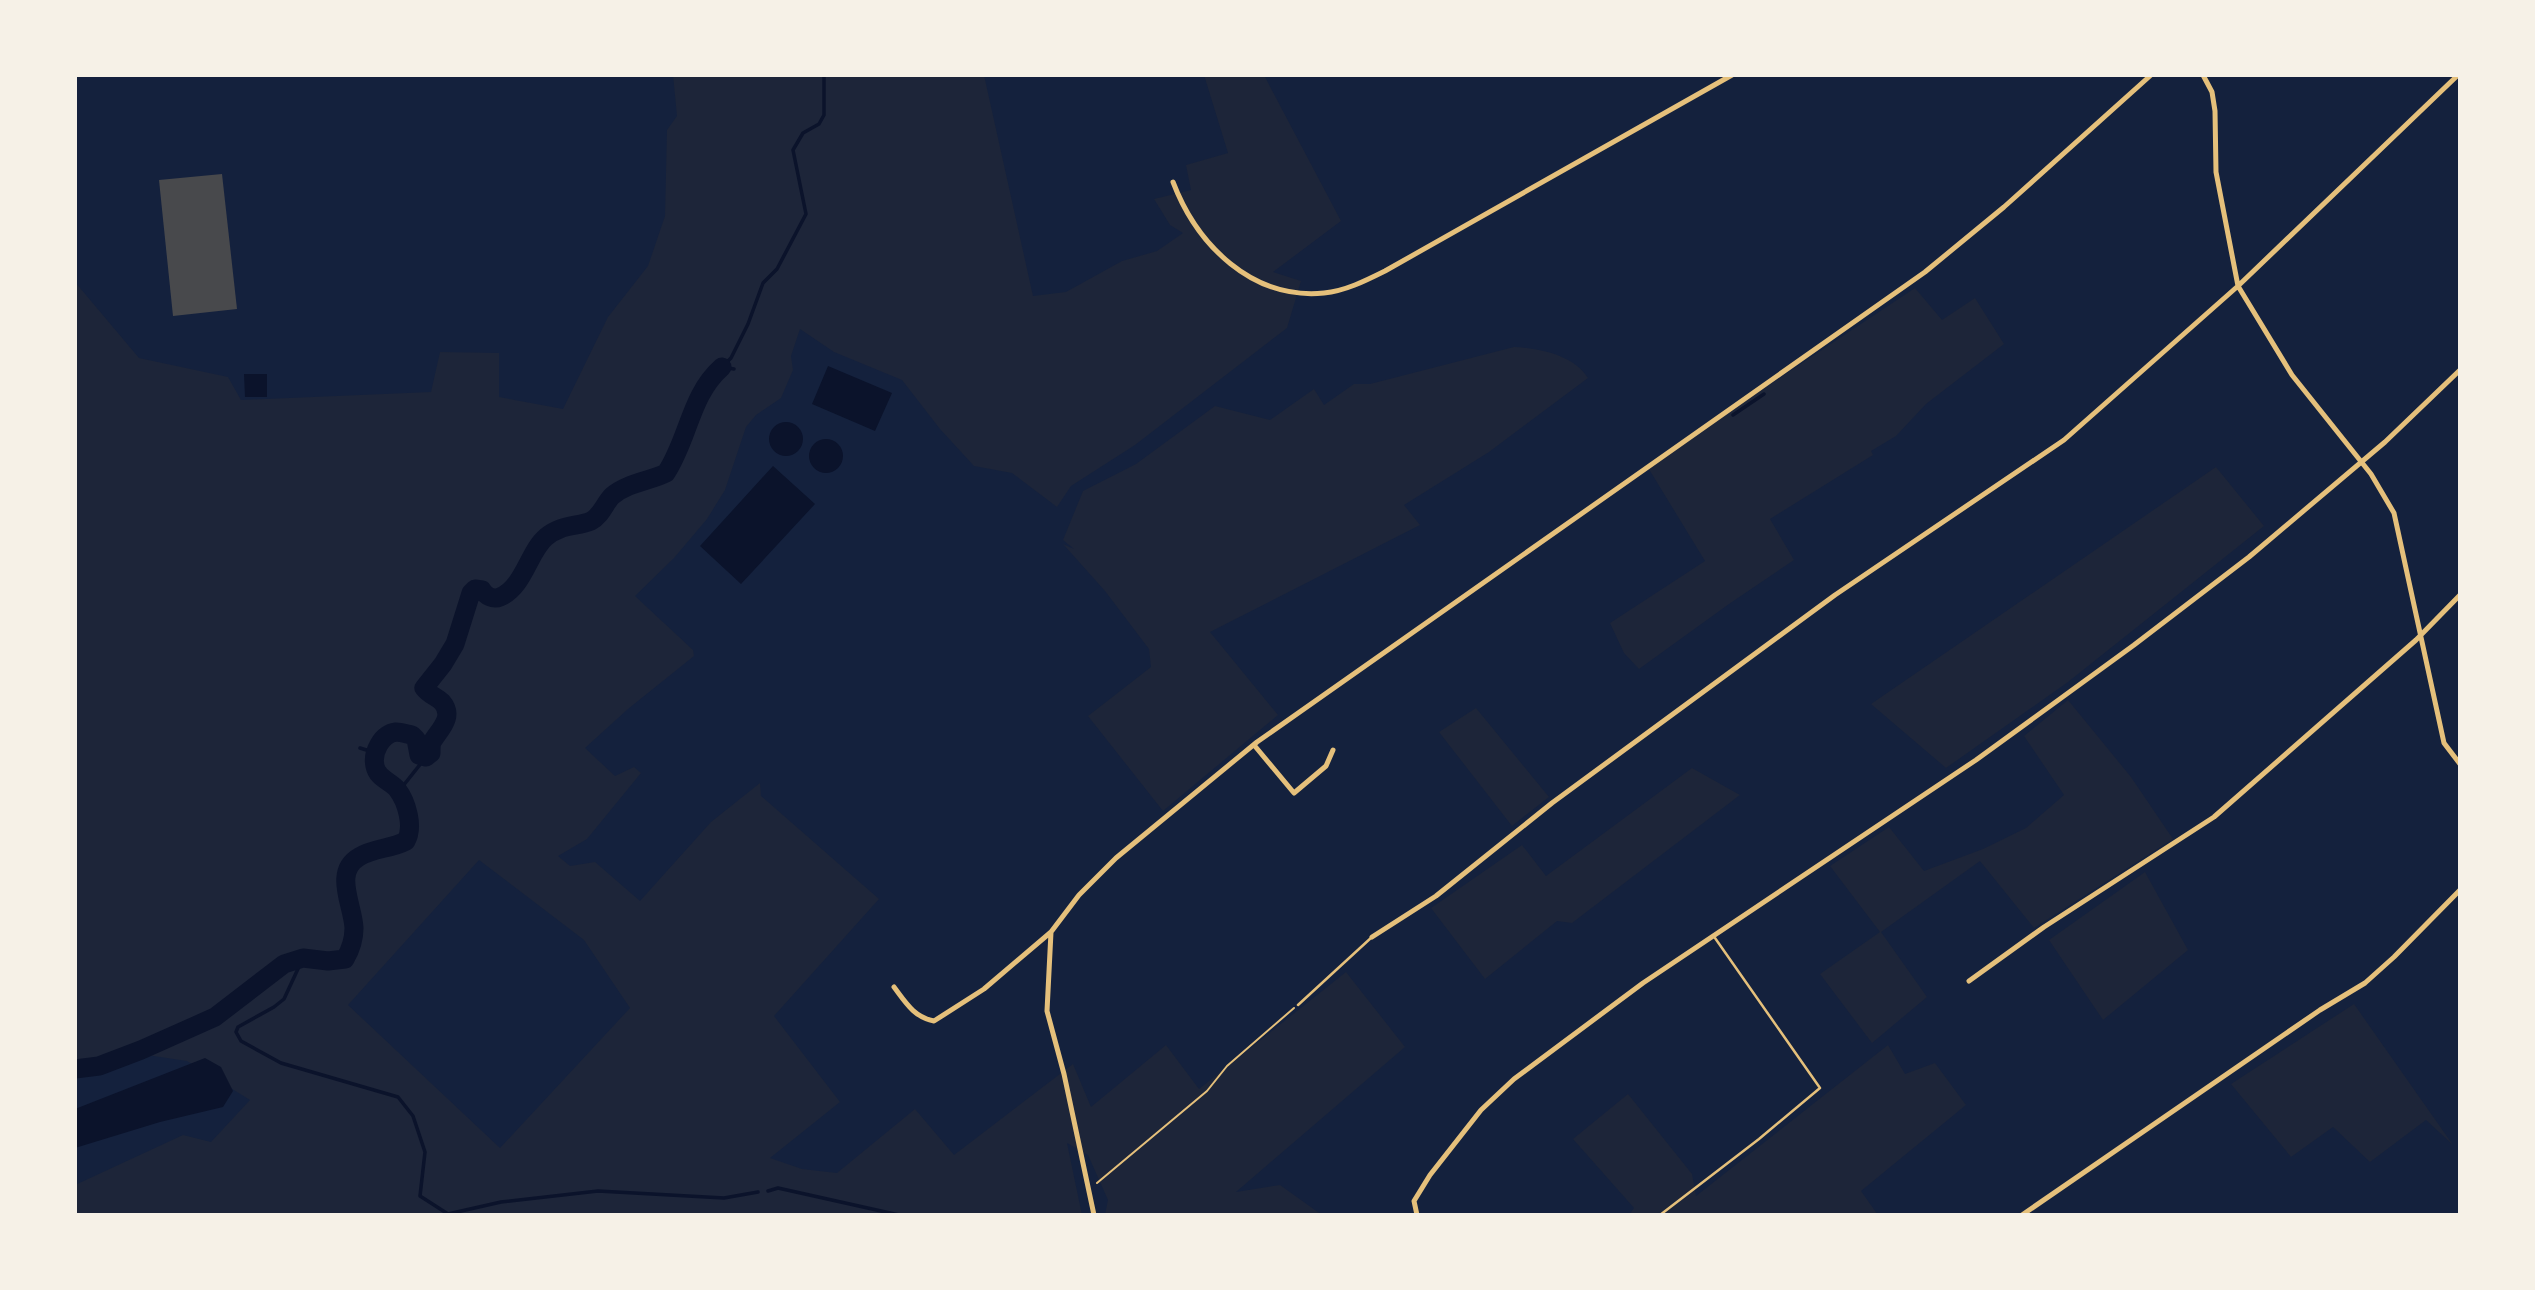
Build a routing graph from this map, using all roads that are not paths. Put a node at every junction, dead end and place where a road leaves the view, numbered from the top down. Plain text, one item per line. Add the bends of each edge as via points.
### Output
1 (1732, 75) edge
2 (2151, 75) edge
3 (2203, 75) edge
4 (2458, 75) edge
5 (1173, 182) dead end
6 (2238, 286) junction
7 (2460, 370) edge
8 (2361, 462) junction
9 (2460, 596) edge
10 (2419, 637) junction
11 (1254, 745) junction
12 (1333, 750) dead end
13 (2460, 764) edge
14 (2460, 890) edge
15 (1051, 932) junction
16 (1713, 935) junction
17 (1372, 937) joint
18 (1969, 981) dead end
19 (894, 987) dead end
20 (1298, 1005) road end
21 (1094, 1215) edge
22 (1417, 1215) edge
23 (1660, 1215) edge
24 (2022, 1215) edge

1 - 5 street via 1385,271 1326,293 1300,294 1269,287 1242,274 1203,236
2 - 11 street via 1924,272
3 - 6 street via 2216,111 2217,172
4 - 6 street
6 - 8 street via 2292,375
6 - 17 street via 2064,440 1835,595 1552,803 1436,896
7 - 8 street
8 - 10 street via 2394,513
8 - 16 street via 2249,557 2102,669 1976,760
9 - 10 street
10 - 13 street via 2444,743
10 - 18 street via 2214,817 2044,926
11 - 12 street via 1294,793 1326,766
11 - 15 street via 1116,858
14 - 24 street via 2365,983
15 - 19 street via 984,989 934,1021 914,1013
15 - 21 street via 1047,1011
16 - 22 street via 1499,1091 1418,1192 1414,1201
16 - 23 lane via 1820,1088
17 - 20 lane

